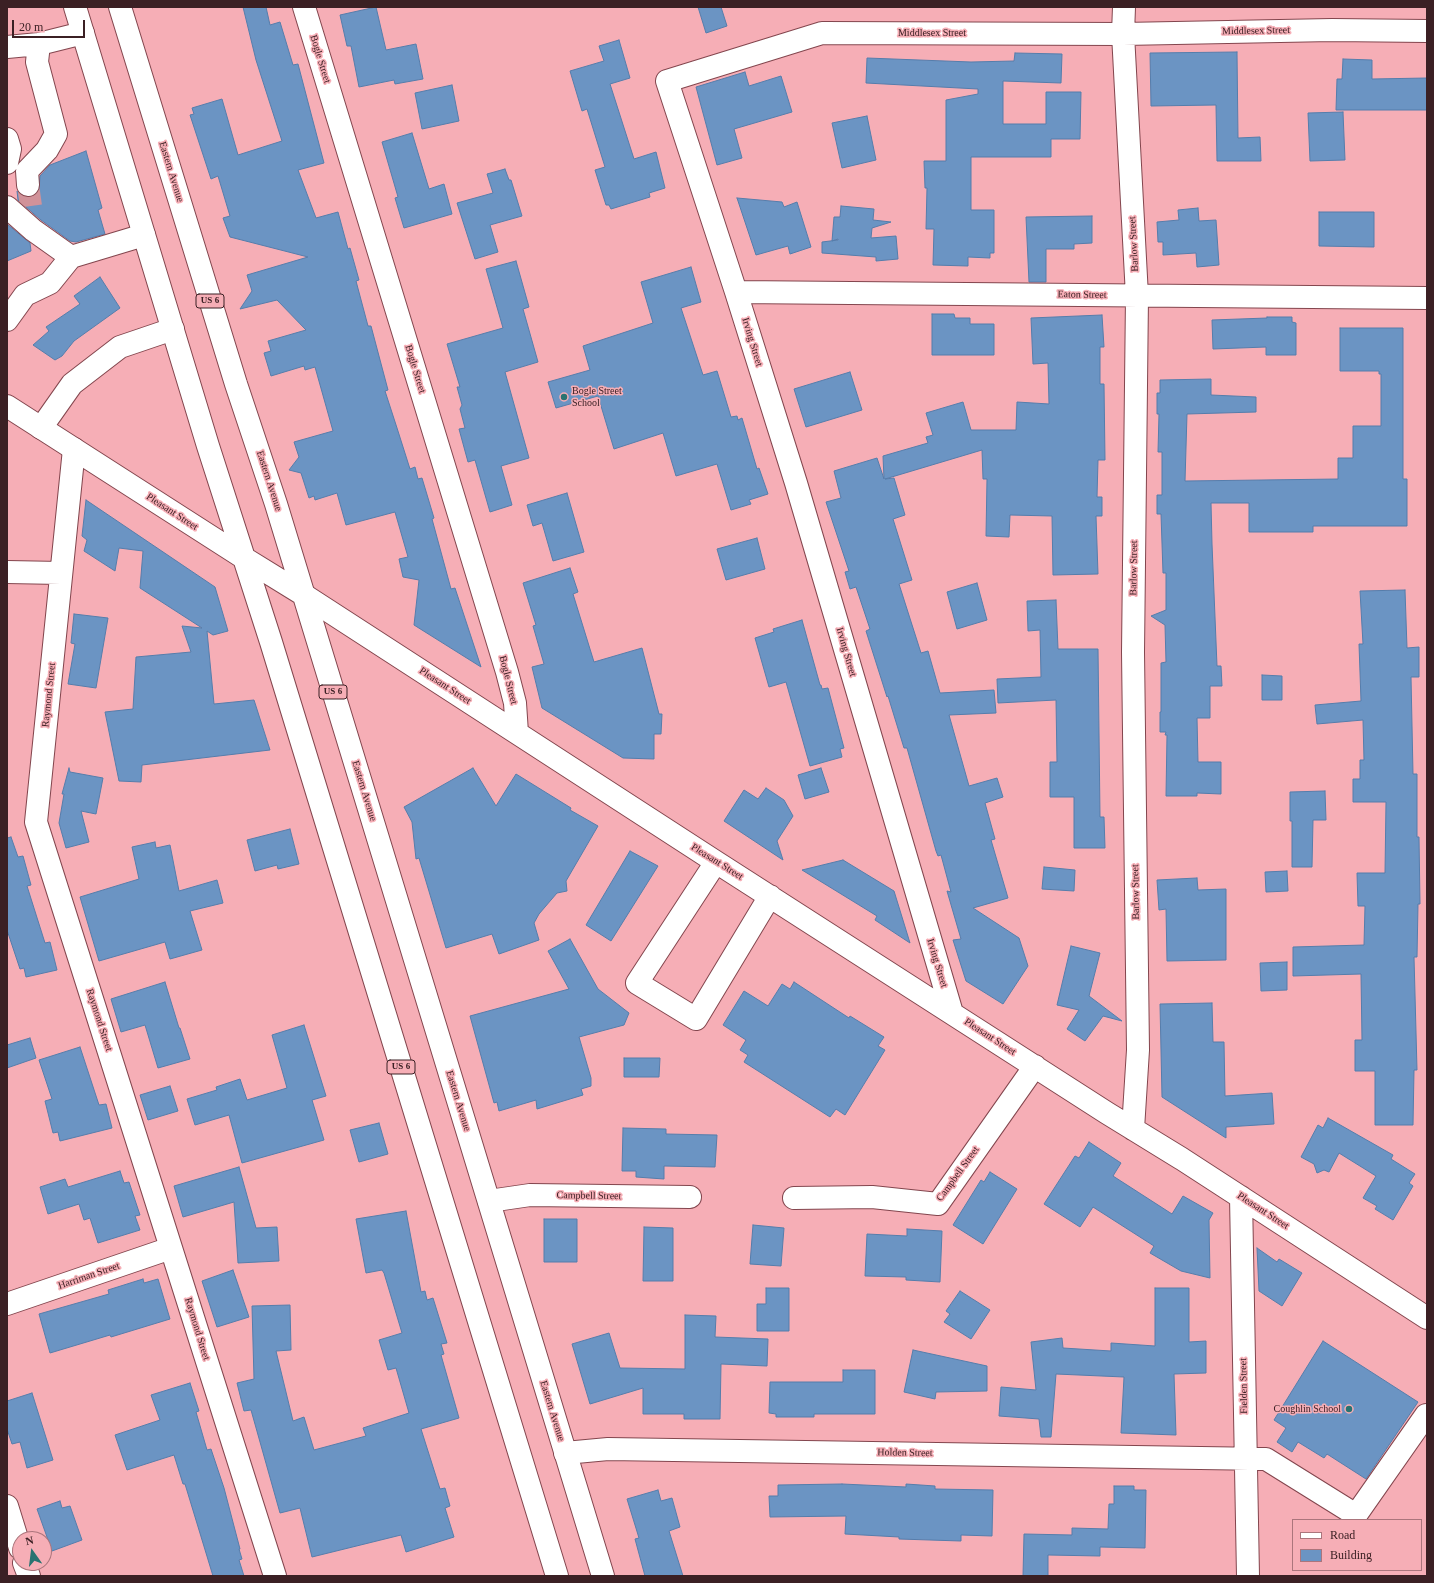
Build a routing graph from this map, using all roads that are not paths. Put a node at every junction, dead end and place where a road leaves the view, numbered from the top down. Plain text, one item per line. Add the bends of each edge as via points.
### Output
1 (75, 7) edge
2 (120, 7) edge
3 (304, 7) edge
4 (1124, 7) edge
5 (1427, 31) edge
6 (83, 33) junction
7 (1123, 34) junction
8 (39, 44) junction
9 (7, 47) edge
10 (7, 139) edge
11 (7, 163) edge
12 (28, 185) tunnel mouth
13 (31, 206) tunnel mouth
14 (7, 207) tunnel mouth
15 (33, 230) junction
16 (144, 235) junction
17 (71, 256) junction
18 (736, 292) junction
19 (1137, 296) junction
20 (1427, 298) edge
21 (7, 320) edge
22 (173, 329) junction
23 (7, 406) edge
24 (41, 428) junction
25 (74, 449) junction
26 (244, 558) junction
27 (7, 572) edge
28 (61, 573) junction
29 (304, 595) junction
30 (517, 733) junction
31 (716, 862) junction
32 (770, 896) junction
33 (952, 1013) junction
34 (1035, 1066) junction
35 (1133, 1129) junction
36 (690, 1197) dead end
37 (1241, 1197) junction
38 (794, 1198) dead end
39 (489, 1201) junction
40 (171, 1248) junction
41 (7, 1304) edge
42 (1427, 1318) edge
43 (1426, 1415) dead end
44 (565, 1453) junction
45 (1245, 1458) junction
46 (7, 1506) edge
47 (15, 1531) edge
48 (274, 1576) edge
49 (557, 1576) edge
50 (603, 1576) edge
51 (1248, 1576) edge

1 - 6 street, US 6
2 - 29 street, Eastern Avenue / US 6
3 - 30 street, Bogle Street via 507,672 515,703
4 - 7 street, Barlow Street
5 - 7 street, Middlesex Street
6 - 8 street
6 - 16 street, US 6
7 - 18 street, Middlesex Street via 822,33 667,81
7 - 19 street, Barlow Street
8 - 9 street
8 - 12 street via 37,62 56,134 47,150 27,171
10 - 11 street via 10,149
13 - 15 street
14 - 15 street
15 - 17 street
16 - 17 street
16 - 22 street, US 6
17 - 21 street via 50,284 25,295
18 - 19 street, Eaton Street
18 - 33 street, Irving Street via 796,483
19 - 20 street, Eaton Street
19 - 35 street, Barlow Street via 1133,652 1138,1050
22 - 24 street via 120,347 72,384
22 - 26 street, US 6
23 - 24 street, Pleasant Street
24 - 25 street, Pleasant Street
25 - 26 street, Pleasant Street
25 - 28 street, Raymond Street
26 - 29 street, Pleasant Street
26 - 49 street, US 6
27 - 28 street
28 - 40 street, Raymond Street via 36,822
29 - 30 street, Pleasant Street
29 - 39 street, Eastern Avenue / US 6
30 - 31 street, Pleasant Street
31 - 32 street, Pleasant Street
31 - 32 street via 637,983 696,1019
32 - 33 street, Pleasant Street
33 - 34 street, Pleasant Street
34 - 35 street, Pleasant Street
34 - 38 street, Campbell Street via 938,1204 872,1197
35 - 37 street, Pleasant Street
36 - 39 street, Campbell Street via 530,1195
37 - 42 street, Pleasant Street
37 - 45 street, Fielden Street
39 - 44 street, Eastern Avenue / US 6
40 - 41 street, Harriman Street
40 - 48 street, Raymond Street
43 - 45 street, Holden Street via 1356,1515 1266,1459
44 - 45 street, Holden Street via 608,1449
44 - 50 street, Eastern Avenue / US 6
45 - 51 street, Fielden Street
46 - 47 street

